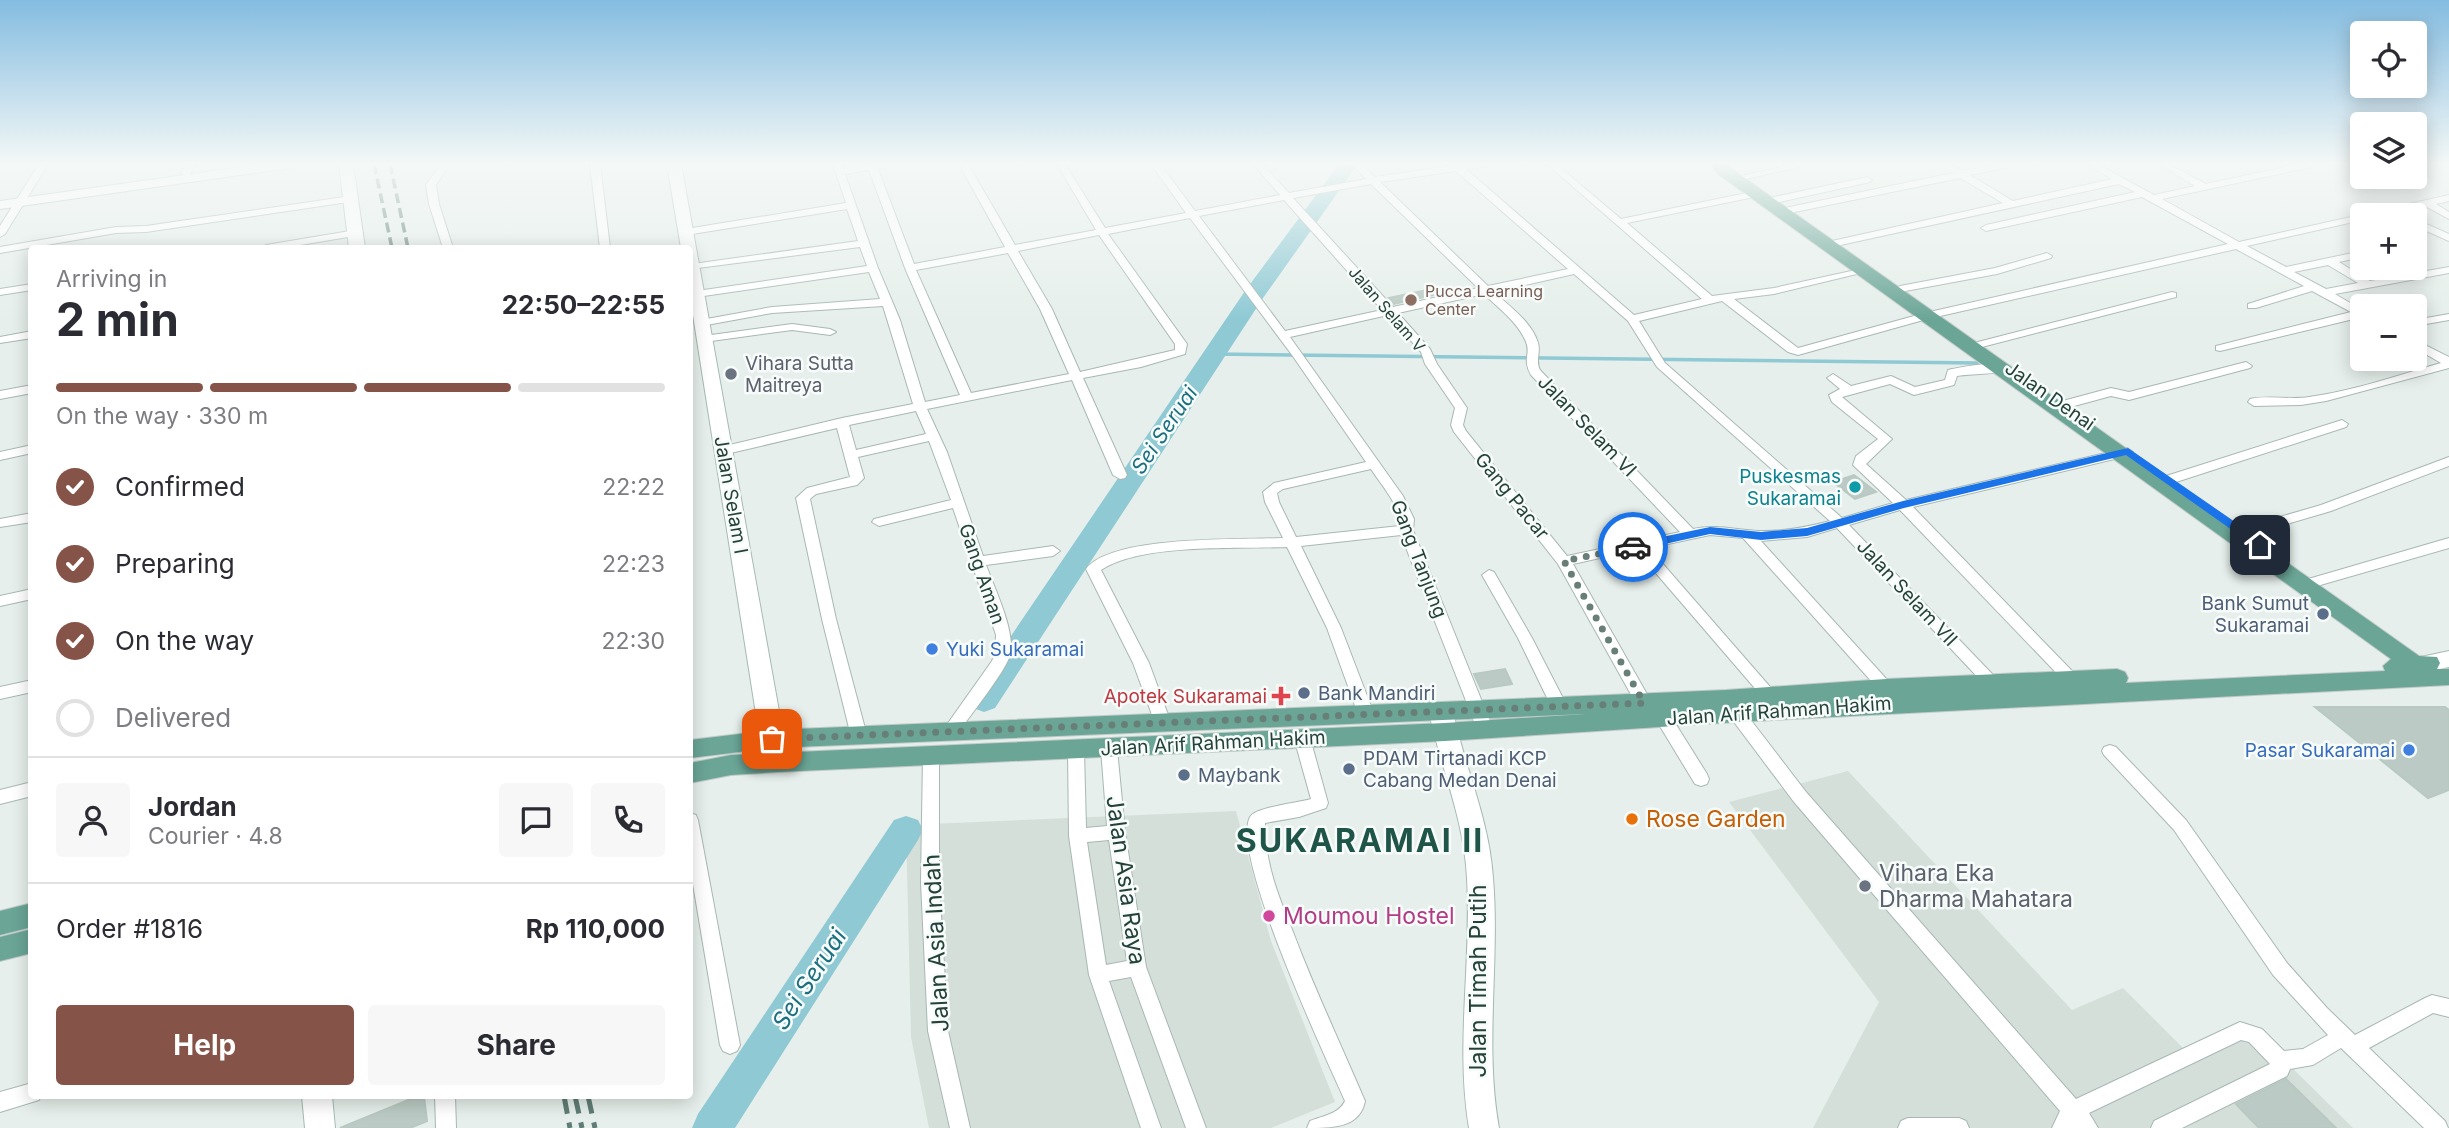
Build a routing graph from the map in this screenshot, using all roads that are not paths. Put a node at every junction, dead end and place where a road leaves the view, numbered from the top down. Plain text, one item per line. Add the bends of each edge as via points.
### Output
1 (10, 217) edge
2 (230, 217) edge
3 (354, 217) edge
4 (438, 217) edge
5 (601, 217) edge
6 (683, 217) edge
7 (809, 217) edge
8 (856, 217) edge
9 (891, 217) edge
10 (994, 217) edge
11 (1093, 217) edge
12 (1179, 217) edge
13 (1194, 217) edge
14 (1305, 217) edge
15 (1413, 217) edge
16 (1515, 217) edge
17 (1613, 217) edge
18 (1665, 217) edge
19 (1791, 217) edge
20 (1795, 217) edge
21 (1959, 217) edge
22 (2042, 217) edge
23 (2188, 217) edge
24 (2350, 220) edge
25 (1619, 222) junction
26 (1986, 228) dead end
27 (2427, 228) edge
28 (1102, 232) junction
29 (0, 234) edge
30 (2449, 238) edge
31 (357, 241) edge
32 (865, 243) junction
33 (1836, 243) junction
34 (2238, 244) junction
35 (28, 245) edge
36 (29, 245) edge
37 (305, 245) edge
38 (447, 245) edge
39 (605, 245) edge
40 (688, 245) edge
41 (693, 248) edge
42 (693, 249) edge
43 (1013, 249) junction
44 (0, 250) edge
45 (2048, 256) dead end
46 (2350, 257) edge
47 (2331, 262) junction
48 (873, 268) junction
49 (910, 268) junction
50 (1576, 270) junction
51 (1861, 270) junction
52 (2449, 270) edge
53 (2284, 271) junction
54 (693, 272) edge
55 (2367, 284) junction
56 (28, 288) edge
57 (1900, 289) junction
58 (2319, 290) junction
59 (1489, 291) junction
60 (0, 292) edge
61 (697, 294) junction
62 (2172, 295) dead end
63 (1724, 297) junction
64 (1710, 300) junction
65 (887, 302) junction
66 (2252, 306) dead end
67 (2350, 307) edge
68 (1392, 313) junction
69 (1930, 315) junction
70 (2350, 317) edge
71 (2449, 317) edge
72 (1632, 319) junction
73 (2427, 321) edge
74 (703, 331) junction
75 (830, 332) dead end
76 (28, 335) edge
77 (1283, 335) junction
78 (0, 340) edge
79 (1978, 345) junction
80 (2220, 348) dead end
81 (2427, 350) edge
82 (1429, 359) joint
83 (2449, 363) edge
84 (2246, 366) dead end
85 (2005, 369) junction
86 (1077, 376) junction
87 (1833, 378) dead end
88 (28, 390) edge
89 (1849, 390) junction
90 (0, 395) edge
91 (967, 397) junction
92 (2254, 402) dead end
93 (2063, 405) junction
94 (920, 407) junction
95 (842, 422) junction
96 (2342, 424) dead end
97 (933, 436) junction
98 (28, 450) edge
99 (722, 451) junction
100 (2124, 453) junction
101 (851, 455) junction
102 (0, 456) edge
103 (2449, 461) edge
104 (1375, 464) junction
105 (1120, 475) dead end
106 (2168, 480) junction
107 (957, 503) junction
108 (1903, 505) junction
109 (28, 518) edge
110 (0, 523) edge
111 (879, 523) dead end
112 (1840, 523) junction
113 (1406, 530) junction
114 (1690, 534) junction
115 (2237, 534) junction
116 (1748, 535) junction
117 (1293, 542) junction
118 (2449, 543) edge
119 (1640, 546) junction
120 (1053, 551) dead end
121 (978, 561) junction
122 (1564, 561) junction
123 (1489, 575) dead end
124 (2308, 584) junction
125 (28, 594) edge
126 (0, 601) edge
127 (2440, 673) edge
128 (2071, 680) junction
129 (1991, 682) junction
130 (28, 687) edge
131 (1886, 688) junction
132 (0, 693) edge
133 (1770, 696) junction
134 (1644, 703) junction
135 (1559, 706) junction
136 (1732, 706) junction
137 (1366, 714) junction
138 (1664, 719) junction
139 (1482, 720) junction
140 (1443, 722) junction
141 (1163, 723) junction
142 (949, 733) junction
143 (859, 736) junction
144 (1301, 738) junction
145 (772, 739) junction
146 (693, 749) edge
147 (1109, 749) junction
148 (1076, 751) junction
149 (2110, 751) dead end
150 (931, 756) junction
151 (693, 772) edge
152 (1701, 779) dead end
153 (28, 790) edge
154 (0, 797) edge
155 (1116, 832) junction
156 (1078, 836) junction
157 (693, 837) edge
158 (28, 916) edge
159 (0, 923) edge
160 (28, 942) edge
161 (0, 949) edge
162 (1137, 967) junction
163 (1098, 975) junction
164 (2449, 1007) edge
165 (2347, 1042) junction
166 (730, 1045) dead end
167 (2280, 1061) junction
168 (28, 1094) edge
169 (317, 1099) edge
170 (445, 1099) edge
171 (0, 1102) edge
172 (2067, 1119) edge
173 (320, 1128) edge
174 (446, 1128) edge
175 (960, 1128) edge
176 (1151, 1128) edge
177 (1196, 1128) edge
178 (1317, 1128) edge
179 (1483, 1128) edge
180 (1908, 1128) edge
181 (1959, 1128) edge
182 (2088, 1128) edge
183 (2161, 1128) edge
184 (2438, 1128) edge

1 - 29 street
2 - 36 street
3 - 31 street
4 - 38 street
5 - 39 street
6 - 40 street, Jalan Selam I
7 - 41 street
8 - 32 street, Gang Aman
9 - 49 street
10 - 43 street
11 - 28 street
12 - 28 street
13 - 77 street, Gang Tanjung
14 - 68 street, Jalan Selam V
15 - 59 street, Jalan Selam VI
16 - 50 street, Jalan Selam VII
17 - 25 street
18 - 25 street
19 - 51 main road, Jalan Denai
20 - 33 main road, Jalan Denai
21 - 33 street
22 - 26 street
23 - 34 street
24 - 34 street
25 - 64 street
27 - 30 street
28 - 43 street
28 - 86 street via 1181,344 1181,352
31 - 37 street
32 - 42 street
32 - 48 street, Gang Aman
33 - 57 main road, Jalan Denai
34 - 53 street
34 - 69 street
35 - 44 street
43 - 49 street
43 - 86 street
45 - 57 street via 1997,271
46 - 47 street
47 - 53 street
47 - 55 street
48 - 61 street
48 - 65 street, Gang Aman
49 - 91 street
50 - 59 street
50 - 72 street, Jalan Selam VII
51 - 63 street via 1774,291
51 - 69 main road, Jalan Denai
52 - 55 street
53 - 58 street
54 - 61 street, Jalan Selam I
55 - 58 street
56 - 60 street
57 - 69 main road, Jalan Denai
58 - 66 street
58 - 67 street
59 - 68 street
59 - 114 street, Jalan Selam VI via 1521,324 1533,344 1535,372
61 - 74 street, Jalan Selam I
62 - 79 street
63 - 64 street
63 - 69 street via 1795,352
64 - 72 street
65 - 74 street via 772,310
65 - 94 street, Gang Aman
68 - 77 street
68 - 82 street, Jalan Selam V
69 - 79 main road, Jalan Denai
69 - 85 main road, Jalan Denai
70 - 80 street
71 - 73 street
72 - 112 street, Jalan Selam VII via 1658,360
74 - 75 street via 793,327
74 - 99 street, Jalan Selam I
76 - 78 street
77 - 104 street, Gang Tanjung
79 - 85 main road, Jalan Denai
81 - 83 street
82 - 122 street, Gang Pacar via 1461,408 1460,432
83 - 92 street via 2354,392 2306,401
84 - 93 street via 2129,396 2111,392
85 - 89 street via 1952,373 1950,382 1914,391 1891,380
85 - 93 main road, Jalan Denai
85 - 100 main road, Jalan Denai
86 - 91 street
86 - 105 street
87 - 89 street
88 - 90 street
89 - 108 street via 1835,394 1836,399 1886,439 1859,465
91 - 94 street
93 - 100 main road, Jalan Denai
94 - 95 street
94 - 97 street, Gang Aman
95 - 99 street
95 - 101 street
96 - 106 street
97 - 101 street
97 - 107 street, Gang Aman
98 - 102 street
99 - 145 street, Jalan Selam I
100 - 106 main road, Jalan Denai
100 - 108 street
100 - 115 main road, Jalan Denai
101 - 143 street via 855,480 803,498
103 - 115 street via 2326,508
104 - 113 street, Gang Tanjung via 1407,519
104 - 117 street via 1270,492
106 - 115 main road, Jalan Denai
107 - 111 street
107 - 121 street, Gang Aman
108 - 112 street
108 - 128 street
109 - 110 street
112 - 116 street via 1807,532
112 - 129 street, Jalan Selam VII
113 - 117 street
113 - 139 street, Gang Tanjung
114 - 116 street via 1710,530
114 - 119 street
115 - 124 main road, Jalan Denai
116 - 131 street
117 - 137 street via 1334,628
117 - 141 street via 1157,549 1094,566 1141,663
118 - 124 street
119 - 122 street
119 - 133 street
120 - 121 street
121 - 142 street, Gang Aman via 1004,646 998,664
122 - 134 street, Gang Pacar
123 - 135 street
124 - 127 main road, Jalan Denai
125 - 126 street
127 - 128 main road, Jalan Arif Rahman Hakim
127 - 136 main road, Jalan Arif Rahman Hakim
128 - 129 main road, Jalan Arif Rahman Hakim
129 - 131 main road, Jalan Arif Rahman Hakim
130 - 132 street
131 - 133 main road, Jalan Arif Rahman Hakim
133 - 136 main road, Jalan Arif Rahman Hakim
134 - 135 main road, Jalan Arif Rahman Hakim
134 - 136 main road, Jalan Arif Rahman Hakim
135 - 139 main road, Jalan Arif Rahman Hakim
136 - 138 main road, Jalan Arif Rahman Hakim
136 - 172 street via 1800,797
137 - 140 main road, Jalan Arif Rahman Hakim
137 - 141 main road, Jalan Arif Rahman Hakim
138 - 139 main road, Jalan Arif Rahman Hakim
138 - 152 street
139 - 140 main road, Jalan Arif Rahman Hakim
140 - 144 main road, Jalan Arif Rahman Hakim
140 - 179 street, Jalan Timah Putih via 1477,844 1482,915 1475,1041
141 - 142 main road, Jalan Arif Rahman Hakim
142 - 143 main road, Jalan Arif Rahman Hakim
143 - 145 main road, Jalan Arif Rahman Hakim
144 - 147 main road, Jalan Arif Rahman Hakim
144 - 178 street via 1320,803 1261,817 1255,829 1288,947 1355,1101 1350,1115
145 - 146 main road, Jalan Arif Rahman Hakim
147 - 148 main road, Jalan Arif Rahman Hakim
147 - 155 street, Jalan Asia Raya
148 - 150 main road, Jalan Arif Rahman Hakim
148 - 156 street, Jalan Asia Raya
149 - 165 street via 2180,825 2280,969
150 - 151 main road, Jalan Arif Rahman Hakim via 731,765
150 - 175 street, Jalan Asia Indah via 930,882 938,1031
153 - 154 street
155 - 156 street
155 - 162 street, Jalan Asia Raya
156 - 163 street, Jalan Asia Raya
157 - 166 street
158 - 159 main road
160 - 161 main road
162 - 163 street
162 - 177 street, Jalan Asia Raya
163 - 176 street, Jalan Asia Raya
164 - 165 street via 2432,1004
165 - 167 street via 2306,1058
165 - 184 street
167 - 172 street via 2255,1035 2240,1031
167 - 183 street via 2280,1069
168 - 171 street
169 - 173 street
170 - 174 street
172 - 182 street
180 - 181 street

